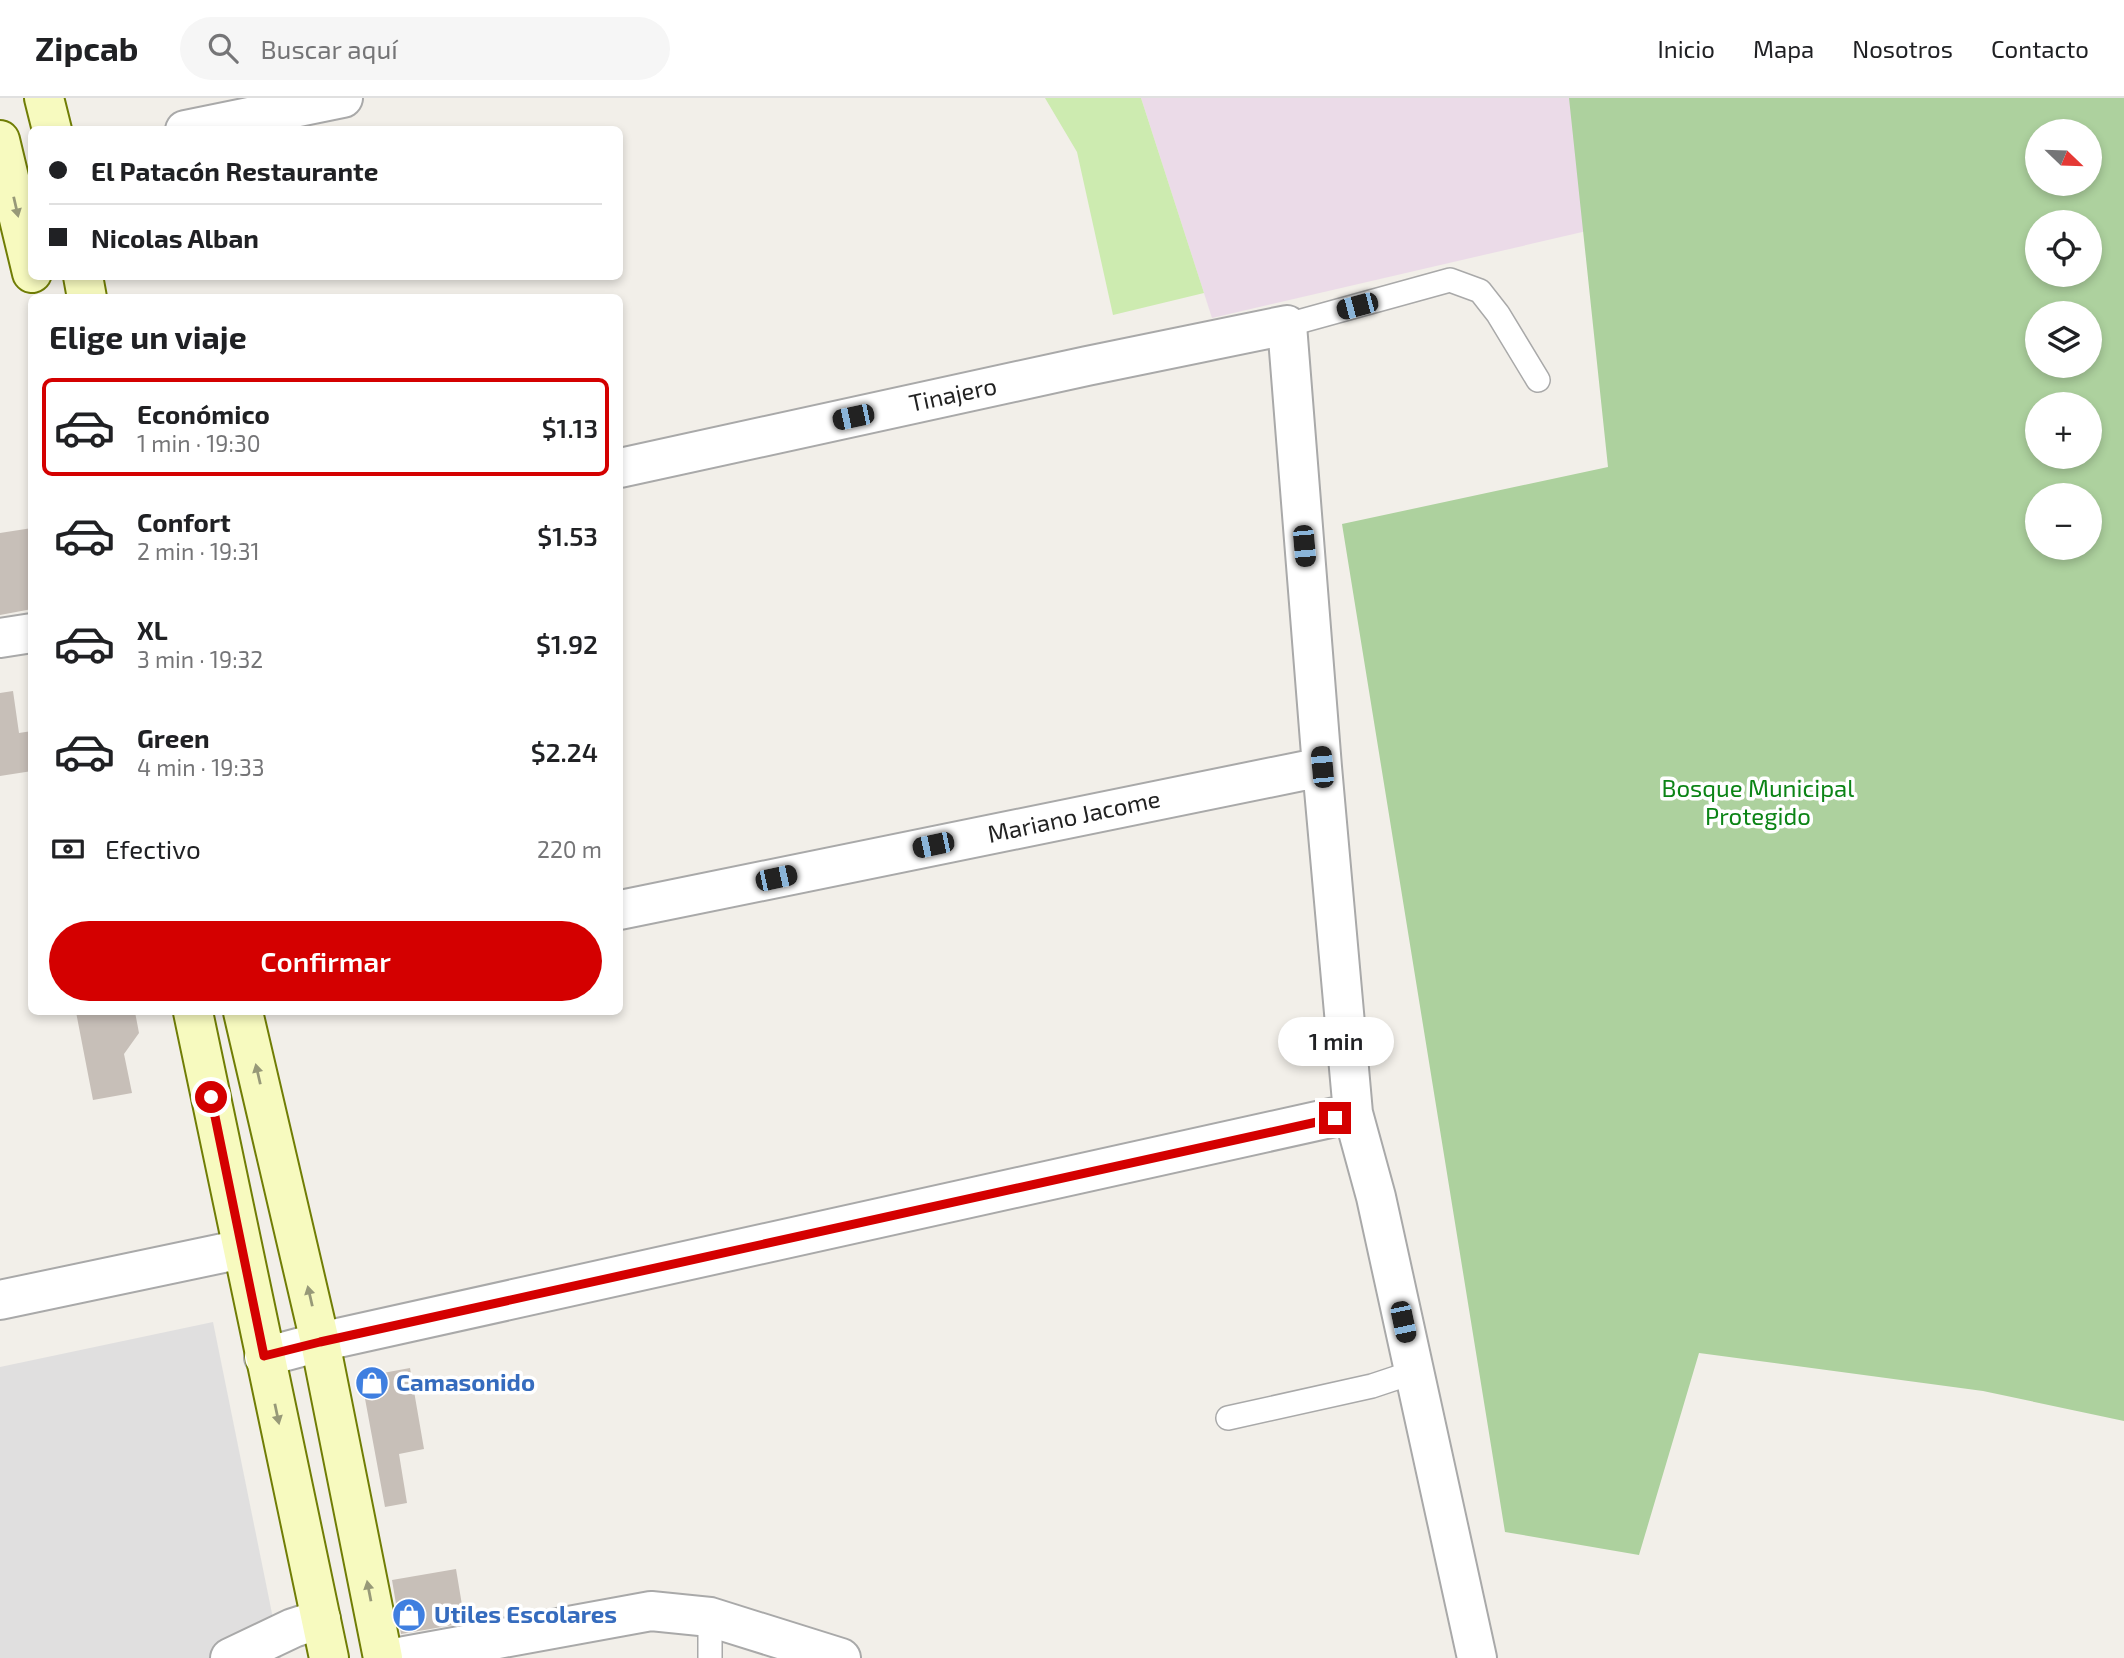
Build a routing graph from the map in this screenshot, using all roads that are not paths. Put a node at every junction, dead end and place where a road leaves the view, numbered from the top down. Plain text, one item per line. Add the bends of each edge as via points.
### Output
1 (44, 98) edge
2 (343, 98) edge
3 (51, 126) edge
4 (205, 126) edge
5 (12, 155) edge
6 (28, 251) edge
7 (1287, 325) junction
8 (1538, 380) dead end
9 (623, 467) edge
10 (28, 634) edge
11 (0, 638) edge
12 (1322, 767) junction
13 (623, 909) edge
14 (194, 1015) edge
15 (244, 1015) edge
16 (1353, 1113) junction
17 (242, 1249) junction
18 (0, 1300) edge
19 (320, 1342) junction
20 (264, 1356) junction
21 (1414, 1372) junction
22 (1228, 1418) dead end
23 (710, 1617) junction
24 (320, 1619) junction
25 (230, 1658) edge
26 (329, 1658) edge
27 (383, 1658) edge
28 (394, 1658) edge
29 (710, 1658) edge
30 (841, 1658) edge
31 (1477, 1658) edge

1 - 3 street
2 - 4 street
5 -> 6 street
7 - 8 lane via 1450,280 1480,291
7 - 9 street, Tinajero
7 - 12 street
10 - 11 street
12 - 13 street, Mariano Jacome
12 - 16 street
14 - 17 street
19 -> 15 street
16 - 19 street
16 - 21 street via 1377,1197
17 - 18 street
17 - 20 street
19 - 20 street
27 -> 19 street
20 -> 24 street
21 - 22 lane via 1372,1386
21 - 31 street
23 - 28 street via 651,1611
23 - 29 lane
23 - 30 street
24 - 25 street
24 - 26 street

